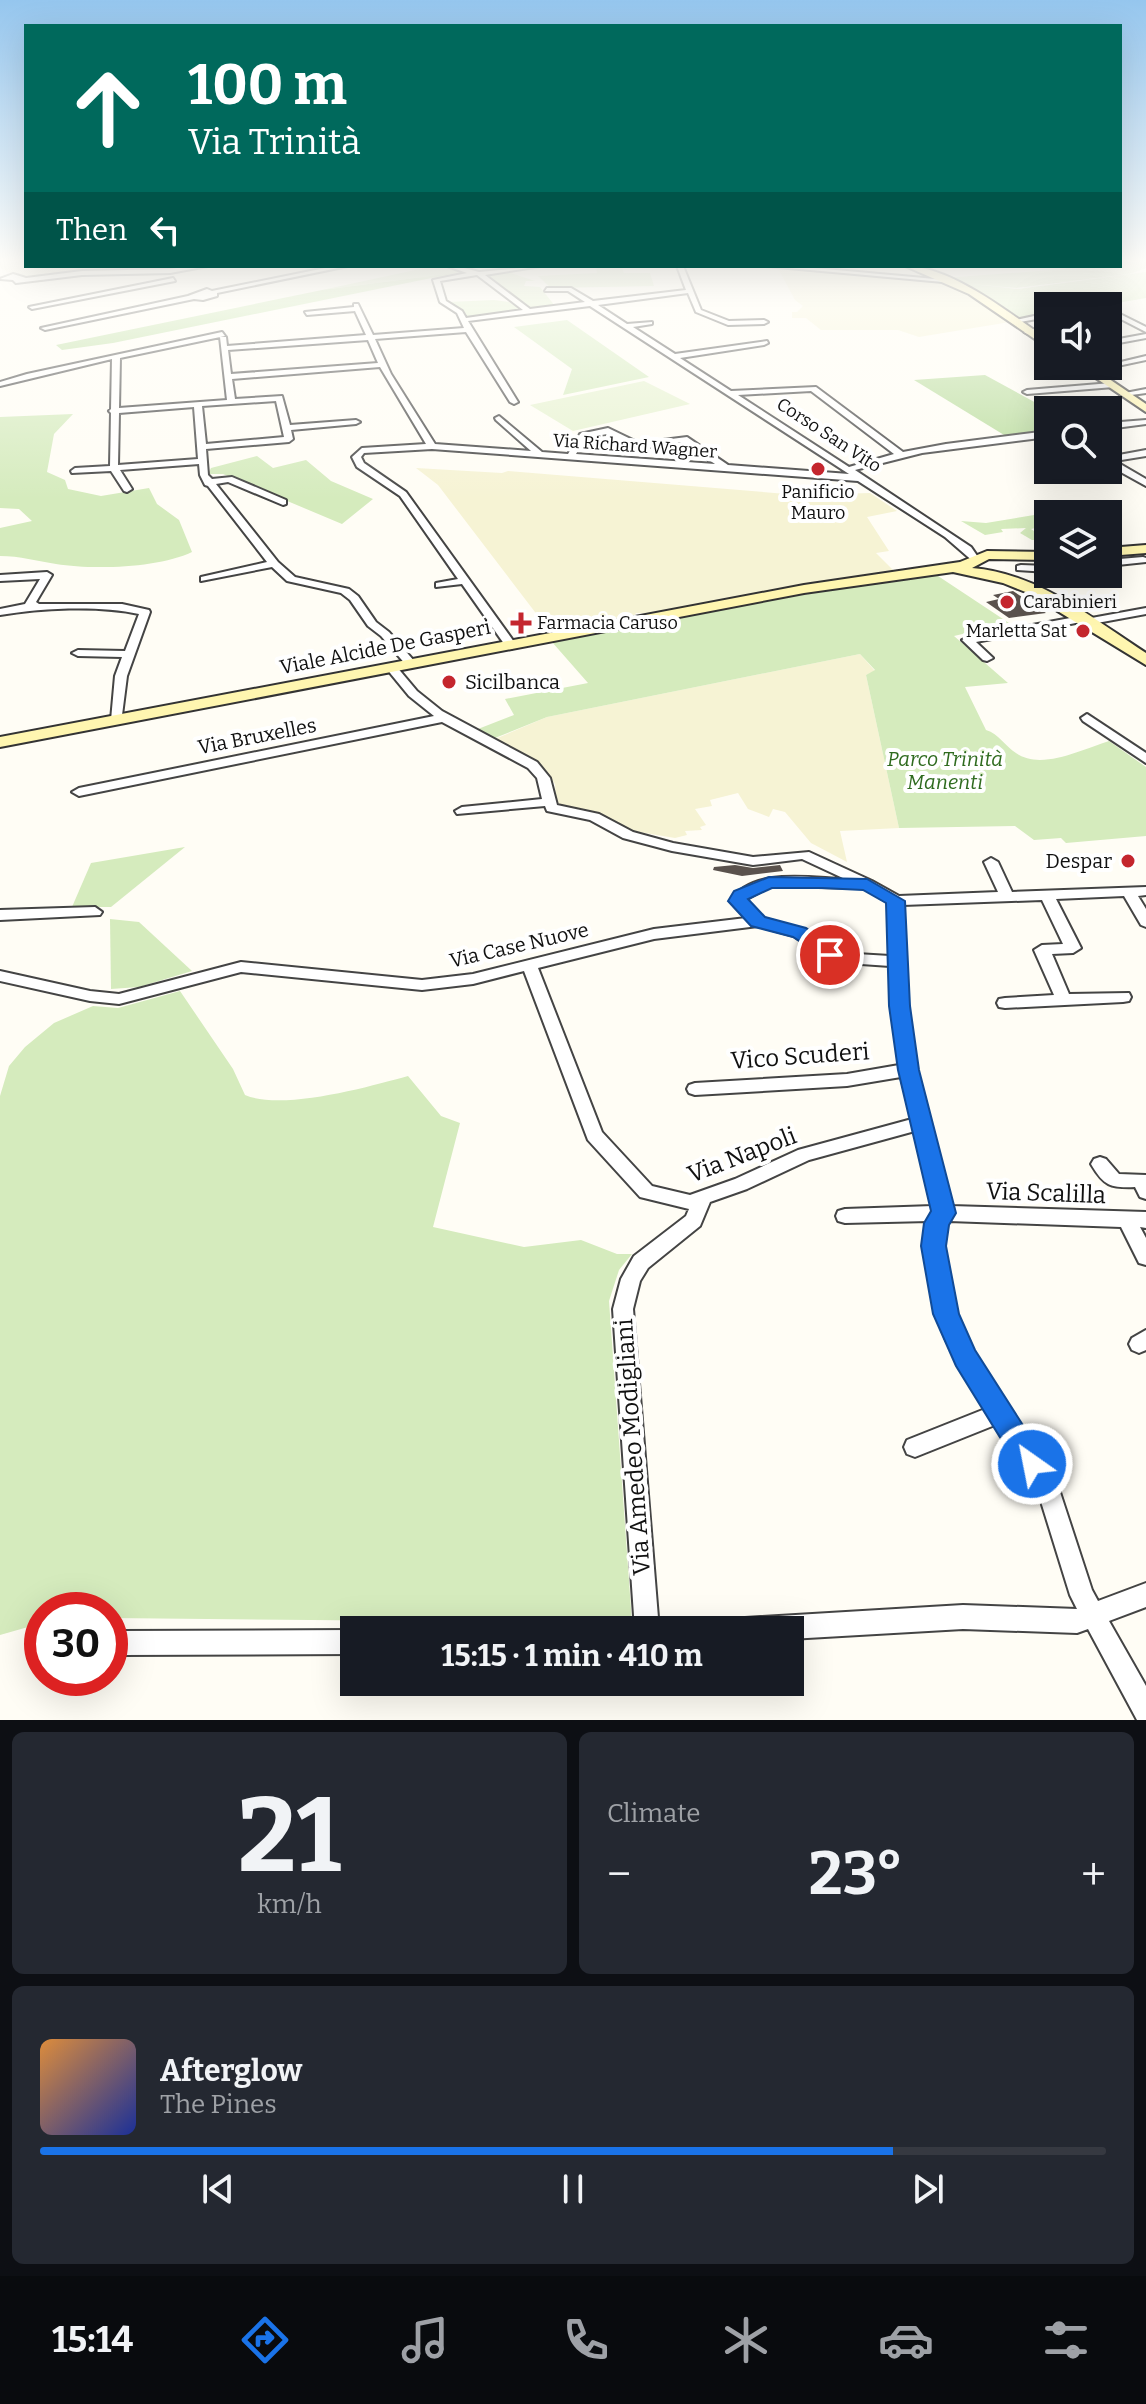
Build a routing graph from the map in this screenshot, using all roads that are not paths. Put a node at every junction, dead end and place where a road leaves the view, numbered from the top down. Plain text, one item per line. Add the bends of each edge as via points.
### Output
1 (196, 338) edge
2 (223, 338) edge
3 (351, 338) edge
4 (369, 338) edge
5 (473, 338) edge
6 (644, 338) edge
7 (764, 343) dead end
8 (224, 348) junction
9 (672, 357) junction
10 (116, 358) junction
11 (1146, 358) edge
12 (1122, 363) edge
13 (382, 365) junction
14 (228, 377) junction
15 (1104, 380) edge
16 (0, 384) edge
17 (1111, 385) junction
18 (1146, 391) edge
19 (1027, 392) dead end
20 (728, 393) junction
21 (1124, 394) junction
22 (231, 401) junction
23 (514, 402) dead end
24 (198, 404) junction
25 (1146, 409) edge
26 (113, 411) junction
27 (499, 418) dead end
28 (356, 422) dead end
29 (1146, 422) edge
30 (1122, 425) edge
31 (287, 428) junction
32 (1034, 435) edge
33 (432, 446) junction
34 (201, 447) junction
35 (899, 453) junction
36 (1146, 453) edge
37 (541, 455) junction
38 (570, 457) junction
39 (1122, 458) edge
40 (203, 464) junction
41 (114, 468) junction
42 (727, 469) junction
43 (1122, 469) edge
44 (847, 470) junction
45 (75, 471) dead end
46 (860, 478) junction
47 (208, 483) junction
48 (1146, 483) edge
49 (127, 489) dead end
50 (283, 502) dead end
51 (948, 535) junction
52 (1122, 553) edge
53 (999, 555) junction
54 (1142, 555) edge
55 (1122, 560) edge
56 (1034, 561) edge
57 (274, 564) junction
58 (981, 566) junction
59 (1034, 566) edge
60 (1017, 570) junction
61 (1034, 576) edge
62 (0, 578) edge
63 (205, 579) dead end
64 (464, 581) junction
65 (440, 585) dead end
66 (1030, 585) junction
67 (1045, 597) junction
68 (33, 606) junction
69 (1146, 611) edge
70 (0, 612) edge
71 (1083, 621) junction
72 (511, 646) junction
73 (78, 653) dead end
74 (127, 654) junction
75 (987, 658) dead end
76 (1146, 660) edge
77 (411, 664) junction
78 (392, 668) junction
79 (444, 718) junction
80 (1087, 718) dead end
81 (117, 720) junction
82 (1120, 741) junction
83 (0, 742) edge
84 (1146, 750) edge
85 (1146, 759) edge
86 (79, 792) dead end
87 (548, 802) junction
88 (462, 811) dead end
89 (804, 855) junction
90 (991, 862) dead end
91 (827, 883) junction
92 (867, 884) junction
93 (1146, 891) edge
94 (1129, 892) junction
95 (1047, 895) junction
96 (1007, 896) junction
97 (896, 901) junction
98 (95, 912) dead end
99 (0, 915) edge
100 (758, 921) junction
101 (1146, 922) edge
102 (898, 961) junction
103 (529, 965) junction
104 (0, 976) edge
105 (1123, 997) dead end
106 (1064, 1000) junction
107 (1005, 1003) dead end
108 (908, 1070) junction
109 (695, 1089) dead end
110 (921, 1123) junction
111 (1100, 1164) dead end
112 (1146, 1192) edge
113 (703, 1198) junction
114 (944, 1213) junction
115 (845, 1216) dead end
116 (1136, 1220) edge
117 (1146, 1257) edge
118 (999, 1413) junction
119 (915, 1447) dead end
120 (1146, 1595) edge
121 (1091, 1614) junction
122 (646, 1616) edge
123 (804, 1626) edge
124 (340, 1642) edge
125 (128, 1643) edge
126 (1146, 1711) edge

1 - 10 street
2 - 8 street
3 - 8 street
4 - 13 street
5 - 23 street
6 - 9 street, Corso San Vito
7 - 9 street
8 - 14 street
9 - 20 street, Corso San Vito
10 - 16 street
10 - 26 street
11 - 12 street
13 - 14 street
13 - 33 street
14 - 22 street
15 - 17 main road
17 - 19 street
17 - 21 main road
18 - 21 street
20 - 35 street via 813,389
20 - 44 street, Corso San Vito
21 - 25 main road
22 - 24 street
22 - 31 street via 279,398
24 - 26 street
24 - 34 street
26 - 41 street
27 - 37 street
28 - 31 street
29 - 30 street
31 - 34 street via 289,439
32 - 35 street
33 - 37 street, Via Richard Wagner
33 - 64 street, Via Richard Wagner via 370,452 360,465 403,494
34 - 40 street
35 - 44 street
36 - 39 street
37 - 38 street, Via Richard Wagner
38 - 42 street, Via Richard Wagner
38 - 42 street via 583,436 608,431 638,446 684,439
40 - 41 street
40 - 47 street
41 - 45 street
41 - 49 street
42 - 46 street, Via Richard Wagner
43 - 48 street
44 - 46 street, Corso San Vito
46 - 51 street, Corso San Vito
47 - 50 street via 229,479
47 - 57 street
51 - 53 street
51 - 58 street
52 - 54 main road
53 - 56 main road
53 - 58 main road via 981,556
53 - 60 main road via 1016,562
54 - 55 street
57 - 63 street
57 - 77 street via 291,579 345,591
58 - 60 main road
58 - 67 main road
58 - 72 main road, Viale Alcide De Gasperi via 804,589
59 - 60 main road
60 - 66 main road
61 - 66 street
62 - 68 street via 47,575
64 - 65 street
64 - 72 street
66 - 67 main road
67 - 71 main road
68 - 70 street
68 - 74 street via 141,610 146,616
69 - 71 street
71 - 75 street via 968,640
71 - 76 main road
72 - 77 main road, Viale Alcide De Gasperi
73 - 74 street
74 - 81 street
77 - 78 main road, Viale Alcide De Gasperi
78 - 79 street via 414,697
78 - 81 main road, Viale Alcide De Gasperi
79 - 86 street, Via Bruxelles
79 - 87 street via 535,767 546,781
80 - 82 street
81 - 83 main road, Viale Alcide De Gasperi
82 - 84 street
82 - 85 street
84 - 85 street
87 - 88 street
87 - 89 street via 560,811 594,817 628,835 672,847 753,861
89 - 91 street
89 - 92 street
90 - 96 street
91 - 92 street
91 - 100 street via 769,882 741,895 737,901
92 - 97 street
93 - 94 street
94 - 95 street
94 - 101 street
95 - 96 street
95 - 106 street via 1073,948 1042,950
96 - 97 street
97 - 102 street
98 - 99 street
100 - 102 street, Via Case Nuove via 799,933 837,958
100 - 103 street, Via Case Nuove via 654,934
102 - 108 street
103 - 104 street, Via Case Nuove via 422,985 241,967 119,999
103 - 113 street, Via Napoli via 594,1135 646,1192 690,1202
105 - 106 street
106 - 107 street
108 - 109 street, Vico Scuderi via 847,1080
108 - 110 street
110 - 113 street, Via Napoli via 804,1155
110 - 114 street
111 - 112 street via 1115,1181 1141,1180
113 - 122 street, Via Amedeo Modigliani via 693,1221 641,1262 623,1309
114 - 115 street, Via Scalilla
114 - 116 street, Via Scalilla
114 - 118 street via 934,1246 946,1314 965,1358
116 - 117 street
118 - 119 street
118 - 121 street via 1049,1490
120 - 121 street
121 - 123 street via 1077,1621 963,1617
121 - 126 street
124 - 125 street

